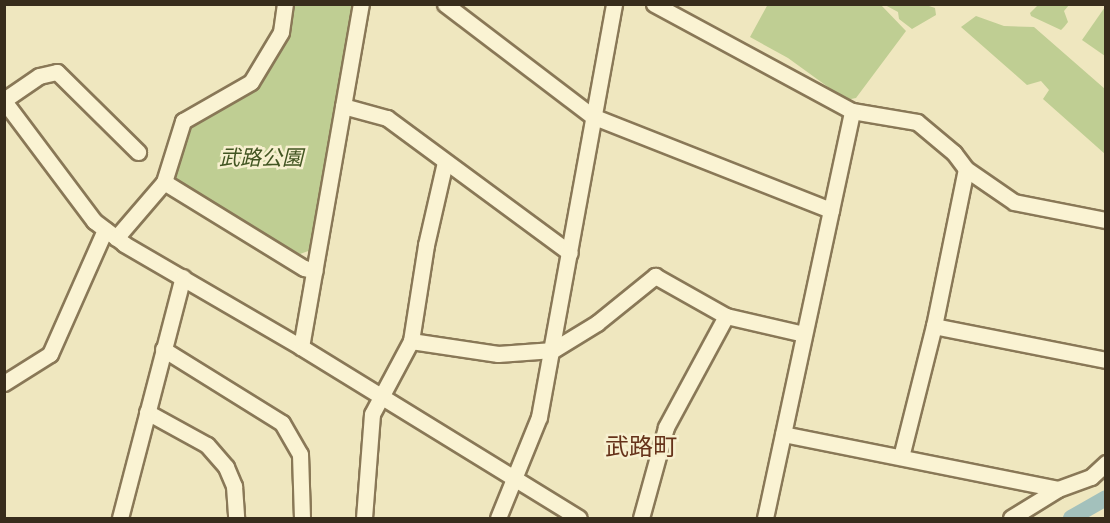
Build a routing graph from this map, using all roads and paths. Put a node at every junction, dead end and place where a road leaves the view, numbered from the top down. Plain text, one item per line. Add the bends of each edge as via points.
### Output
1 (285, 4) edge
2 (361, 4) edge
3 (445, 4) edge
4 (614, 4) edge
5 (654, 4) edge
6 (4, 101) edge
7 (343, 106) junction
8 (852, 111) junction
9 (592, 116) junction
10 (138, 152) dead end
11 (445, 162) junction
12 (966, 169) junction
13 (164, 182) junction
14 (831, 210) junction
15 (1106, 220) edge
16 (111, 234) junction
17 (570, 253) junction
18 (315, 271) junction
19 (183, 277) junction
20 (726, 316) junction
21 (934, 326) junction
22 (804, 334) junction
23 (411, 341) junction
24 (302, 347) junction
25 (163, 348) junction
26 (553, 350) junction
27 (1106, 360) edge
28 (4, 383) edge
29 (379, 397) junction
30 (147, 412) junction
31 (783, 434) junction
32 (901, 457) junction
33 (1106, 463) edge
34 (1098, 476) edge
35 (514, 480) junction
36 (1058, 489) junction
37 (120, 519) edge
38 (236, 519) edge
39 (302, 519) edge
40 (364, 519) edge
41 (498, 519) edge
42 (579, 519) edge
43 (641, 519) edge
44 (765, 519) edge
45 (1011, 519) edge

1 - 13 street via 281,32 251,82 183,121
2 - 7 street
3 - 9 street
4 - 9 street
5 - 8 street
6 - 10 street via 39,76 57,72
6 - 16 street via 94,221
7 - 11 street via 387,118
7 - 18 street
8 - 12 street via 917,122 954,153
8 - 14 street
9 - 14 street
9 - 17 street
11 - 17 street
11 - 23 street via 426,244
12 - 15 street via 1014,202
12 - 21 street
13 - 16 street
13 - 18 street via 304,268
14 - 22 street
16 - 19 street
16 - 28 street via 50,354
17 - 26 street
18 - 24 street
19 - 24 street
19 - 25 street
20 - 22 street
20 - 26 street via 655,276 597,323
20 - 43 street via 666,428
21 - 27 street
21 - 32 street
22 - 31 street
23 - 26 street via 498,354
23 - 29 street
24 - 29 street
25 - 30 street
25 - 39 street via 282,423 300,454
26 - 35 street via 539,417
29 - 35 street
29 - 40 street via 372,414
30 - 37 street
30 - 38 street via 207,446 226,467 234,486
31 - 32 street
31 - 44 street
32 - 36 street
33 - 34 street
34 - 36 street
35 - 41 street
35 - 42 street
36 - 45 street

